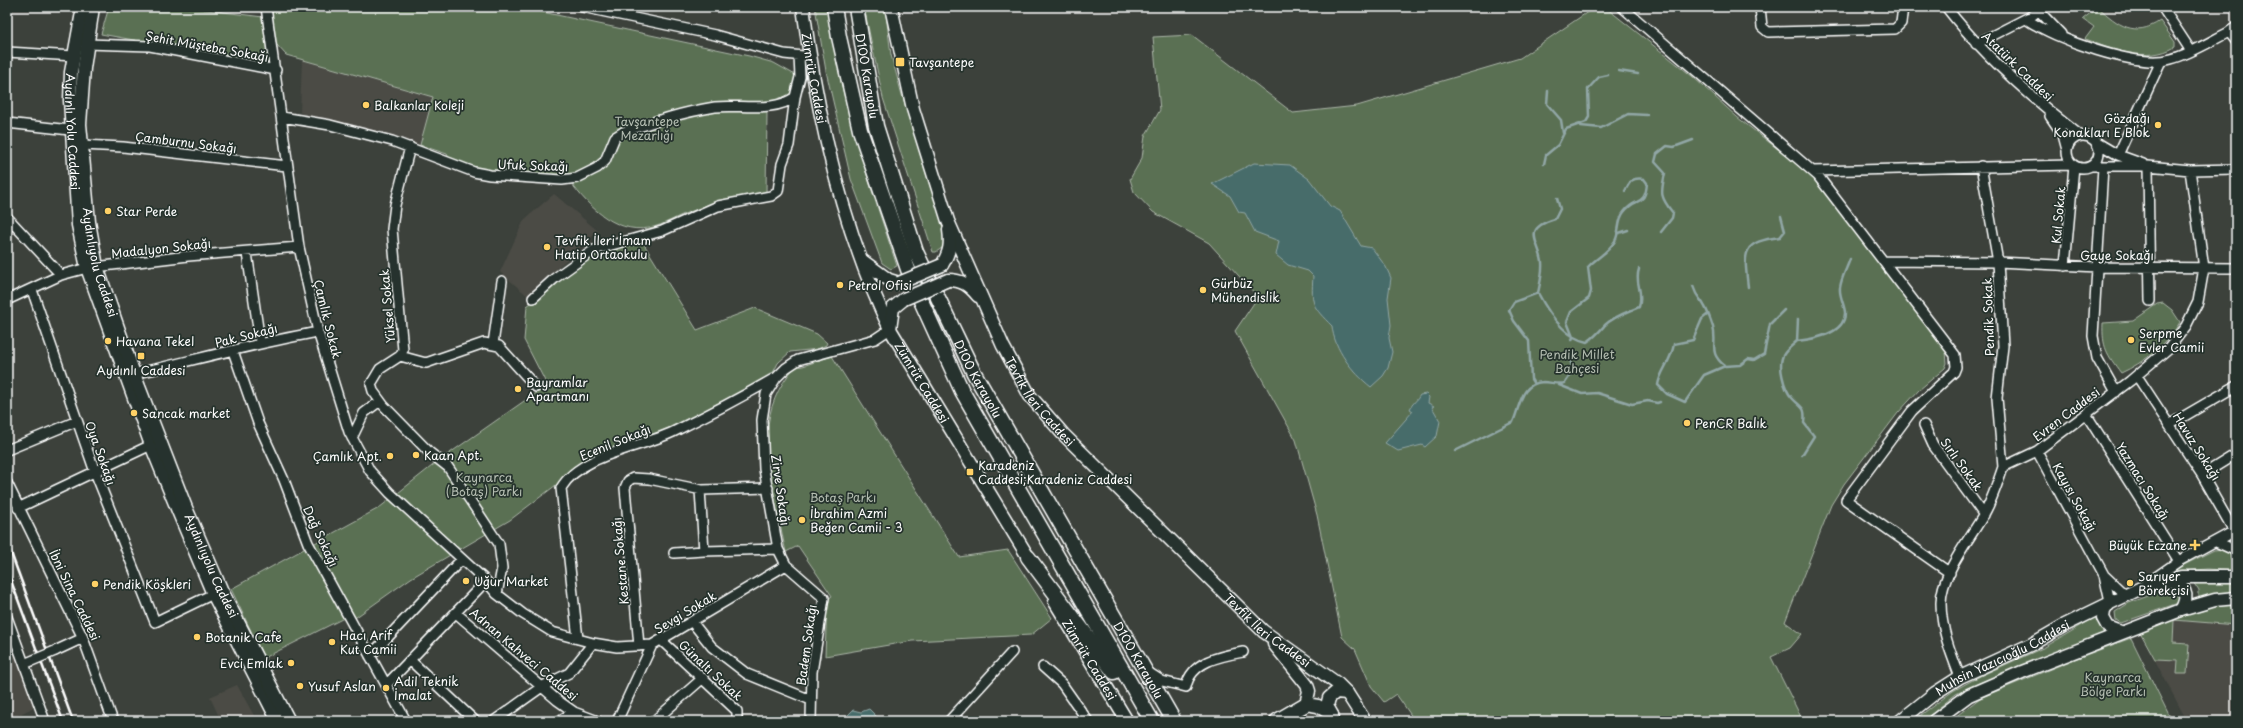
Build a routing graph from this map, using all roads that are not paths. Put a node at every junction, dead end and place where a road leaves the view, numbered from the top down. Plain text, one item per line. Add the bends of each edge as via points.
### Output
1 (83, 7) edge
2 (93, 7) edge
3 (266, 7) edge
4 (582, 7) edge
5 (803, 7) edge
6 (834, 7) edge
7 (856, 7) edge
8 (891, 7) edge
9 (1622, 7) edge
10 (1760, 7) edge
11 (1903, 7) edge
12 (1946, 7) edge
13 (2162, 7) edge
14 (614, 9) edge
15 (2041, 9) edge
16 (2026, 18) junction
17 (2233, 29) edge
18 (2065, 37) junction
19 (2236, 41) edge
20 (86, 44) junction
21 (1976, 44) junction
22 (2191, 51) junction
23 (7, 52) edge
24 (74, 56) junction
25 (804, 56) junction
26 (2161, 61) junction
27 (276, 70) junction
28 (796, 97) junction
29 (2041, 106) junction
30 (282, 117) junction
31 (7, 123) edge
32 (70, 130) junction
33 (2080, 136) junction
34 (2096, 142) junction
35 (82, 145) junction
36 (410, 147) junction
37 (2067, 152) junction
38 (2118, 155) junction
39 (2041, 165) junction
40 (2073, 165) junction
41 (287, 166) junction
42 (1981, 166) junction
43 (2092, 166) junction
44 (2148, 166) junction
45 (2103, 167) junction
46 (2236, 169) edge
47 (2190, 170) junction
48 (1813, 171) junction
49 (7, 216) edge
50 (948, 221) junction
51 (299, 248) junction
52 (247, 253) junction
53 (862, 260) junction
54 (1885, 261) junction
55 (1998, 262) junction
56 (2065, 266) junction
57 (92, 267) junction
58 (2098, 267) junction
59 (2150, 267) junction
60 (2204, 268) junction
61 (2236, 268) edge
62 (61, 276) junction
63 (502, 281) dead end
64 (32, 290) junction
65 (533, 298) dead end
66 (7, 300) edge
67 (983, 301) junction
68 (2150, 301) dead end
69 (890, 329) junction
70 (318, 332) junction
71 (260, 342) junction
72 (493, 344) junction
73 (233, 351) junction
74 (400, 356) junction
75 (134, 374) junction
76 (2137, 376) junction
77 (776, 378) junction
78 (2236, 386) edge
79 (536, 387) dead end
80 (2116, 392) junction
81 (380, 401) junction
82 (2086, 414) junction
83 (77, 421) junction
84 (1924, 425) dead end
85 (2169, 425) junction
86 (352, 438) junction
87 (151, 445) junction
88 (7, 450) edge
89 (2037, 451) junction
90 (2236, 454) edge
91 (2003, 468) junction
92 (95, 472) junction
93 (2202, 475) junction
94 (7, 483) edge
95 (768, 488) junction
96 (700, 490) junction
97 (18, 508) junction
98 (1984, 514) junction
99 (2235, 530) edge
100 (2216, 542) junction
101 (778, 549) junction
102 (704, 551) junction
103 (674, 553) dead end
104 (2235, 553) edge
105 (1028, 557) junction
106 (462, 558) junction
107 (2179, 561) junction
108 (786, 566) junction
109 (1950, 573) junction
110 (2104, 575) junction
111 (2236, 577) edge
112 (2167, 580) junction
113 (486, 581) junction
114 (2141, 588) junction
115 (213, 594) junction
116 (497, 594) junction
117 (2125, 595) junction
118 (2236, 598) edge
119 (2110, 602) junction
120 (2181, 610) junction
121 (456, 613) junction
122 (7, 617) edge
123 (692, 622) junction
124 (1263, 631) junction
125 (2120, 632) junction
126 (83, 638) junction
127 (578, 639) junction
128 (661, 640) junction
129 (593, 643) junction
130 (652, 645) junction
131 (639, 646) junction
132 (1012, 652) dead end
133 (1243, 652) dead end
134 (370, 656) junction
135 (410, 660) junction
136 (26, 664) junction
137 (1043, 667) dead end
138 (1145, 670) junction
139 (1960, 677) junction
140 (703, 678) junction
141 (387, 684) junction
142 (543, 686) junction
143 (1347, 693) junction
144 (811, 700) junction
145 (1306, 704) junction
146 (574, 712) junction
147 (1335, 718) edge
148 (46, 721) edge
149 (113, 721) edge
150 (278, 721) edge
151 (289, 721) edge
152 (405, 721) edge
153 (475, 721) edge
154 (494, 721) edge
155 (559, 721) edge
156 (598, 721) edge
157 (617, 721) edge
158 (654, 721) edge
159 (737, 721) edge
160 (811, 721) edge
161 (949, 721) edge
162 (1088, 721) edge
163 (1127, 721) edge
164 (1151, 721) edge
165 (1174, 721) edge
166 (1278, 721) edge
167 (1365, 721) edge
168 (1900, 721) edge
169 (1934, 721) edge

1 - 24 main road, Aydınlı Yolu Caddesi
2 - 20 main road, Aydınlıyolu Caddesi
3 - 27 street, Çamlık Sokak
4 - 14 street
5 - 25 main road, Zümrüt Caddesi
6 - 164 highway, D100 Karayolu via 860,130 912,281 962,391
7 - 138 highway, D100 Karayolu via 876,126 916,252 974,373
8 - 50 main road, Tevfik İleri Caddesi via 913,109
9 - 48 street
10 - 11 street via 1762,27 1768,32 1895,29 1901,23
12 - 21 street, Atatürk Caddesi
13 - 22 street
14 - 25 street
15 - 16 street
15 - 18 street
16 - 18 street via 2038,27
16 - 21 street
17 - 19 street
17 - 22 street
18 - 26 street via 2127,59
20 - 27 street, Şehit Müşteba Sokağı via 150,46
20 - 35 main road, Aydınlıyolu Caddesi via 81,103
21 - 29 street, Atatürk Caddesi
22 - 26 street
23 - 24 street
24 - 32 main road, Aydınlı Yolu Caddesi via 70,72
25 - 28 street
25 - 53 main road, Zümrüt Caddesi via 836,178
26 - 38 street
27 - 30 street, Çamlık Sokak
28 - 36 street, Ufuk Sokağı via 790,101 767,105 716,107 682,114 623,132 615,137 605,160 597,168 578,178 562,180 490,175 450,164
28 - 65 street via 789,145 782,164 778,191 771,196 718,206 662,231 594,250 555,278
29 - 33 street, Atatürk Caddesi
29 - 37 street via 2063,135
30 - 36 street, Ufuk Sokağı via 330,125
30 - 41 street, Çamlık Sokak
31 - 32 street
32 - 57 main road, Aydınlı Yolu Caddesi via 78,225
33 - 34 street via 2089,137
33 - 37 street via 2072,140
34 - 38 street
34 - 43 street via 2099,154
35 - 41 street, Çamburnu Sokağı via 123,147
35 - 57 main road, Aydınlıyolu Caddesi
36 - 74 street, Yüksel Sokak via 395,205 392,229 403,350
37 - 39 street
37 - 40 street
38 - 44 street
39 - 40 street
39 - 42 street
40 - 43 street via 2082,169
40 - 56 street, Kul Sokak
41 - 51 street, Çamlık Sokak
42 - 48 street
42 - 55 street, Pendik Sokak
43 - 45 street
44 - 45 street
44 - 47 street
44 - 59 street
45 - 58 street
46 - 47 street
47 - 60 street, Evren Caddesi
48 - 54 street via 1831,190
49 - 62 street
50 - 53 main road, bridge via 951,243 949,253 942,264 899,283 889,280
50 - 67 main road, Tevfik İleri Caddesi
51 - 52 street, Madalyon Sokağı
51 - 70 street, Çamlık Sokak
52 - 57 street, Madalyon Sokağı via 188,256
52 - 71 street
53 - 69 main road, Zümrüt Caddesi
54 - 55 street, Gaye Sokağı
54 - 109 street via 1952,350 1956,366 1951,376 1912,411 1846,500
55 - 56 street, Gaye Sokağı
55 - 91 street, Pendik Sokak via 2003,346 1997,398
56 - 58 street, Gaye Sokağı
57 - 62 street, Madalyon Sokağı
57 - 75 main road, Aydınlıyolu Caddesi
57 - 87 main road, Aydınlı Yolu Caddesi
58 - 59 street, Gaye Sokağı
58 - 80 street via 2093,345 2097,358
59 - 60 street, Gaye Sokağı
59 - 68 street
60 - 61 street, Gaye Sokağı
60 - 76 street, Evren Caddesi via 2198,302 2186,326 2169,348
62 - 64 street, Madalyon Sokağı
63 - 72 street
64 - 66 street, Madalyon Sokağı
64 - 83 street, Oya Sokağı
67 - 69 main road, bridge via 968,284 948,280 904,299 893,308
67 - 124 main road, Tevfik İleri Caddesi via 1017,376 1042,412
69 - 77 street, Zirve Sokağı via 875,339 798,360
69 - 105 main road, Zümrüt Caddesi
70 - 71 street, Pak Sokağı
70 - 86 street, Çamlık Sokak via 332,384
71 - 73 street, Pak Sokağı
72 - 74 street via 484,343 426,363
72 - 79 street via 499,346
73 - 75 street, Pak Sokağı
73 - 134 street, Dağ Sokağı via 258,423 284,480 308,543
74 - 81 street, Yüksel Sokak via 380,369 371,384
75 - 151 main road, Aydınlıyolu Caddesi via 186,508 221,589
76 - 80 street, Evren Caddesi
76 - 85 street, Havuz Sokağı
77 - 95 street, Zirve Sokağı via 766,394 762,420 764,469
77 - 127 street, Ecenil Sokağı via 672,432 593,462 576,471 566,481 561,488
78 - 85 street
80 - 82 street, Evren Caddesi
81 - 86 street via 364,414
81 - 116 street, Yüksel Sokak via 448,468 499,544 502,568
82 - 89 street, Evren Caddesi
82 - 107 street, Yazmacı Sokağı
83 - 88 street
83 - 92 street, Oya Sokağı
84 - 98 street, Sırlı Sokak via 1933,446
85 - 93 street, Havuz Sokağı
86 - 106 street, Çamlık Sokak via 370,471 390,493
87 - 92 street
87 - 115 main road, Aydınlı Yolu Caddesi
89 - 91 street, Evren Caddesi
89 - 110 street, Kayısı Sokağı
90 - 93 street
91 - 98 street
92 - 97 street
92 - 115 street, Oya Sokağı via 156,622
93 - 99 street, Havuz Sokağı
94 - 97 street, İbni Sina Caddesi
95 - 96 street
95 - 101 street, Zirve Sokağı
96 - 102 street
96 - 131 street, Kestane Sokağı via 633,478 625,488
97 - 126 street, İbni Sina Caddesi
98 - 109 street
99 - 100 street
99 - 104 street
100 - 104 street
100 - 107 street
101 - 102 street
101 - 108 street, Zirve Sokağı
102 - 103 street
105 - 163 main road, Zümrüt Caddesi
105 - 164 highway
106 - 113 street, Çamlık Sokak
106 - 134 street
107 - 114 street
108 - 123 street, Sevgi Sokak
108 - 144 street, Badem Sokağı via 824,598 812,672
109 - 139 street via 1943,590 1942,616 1949,648
110 - 117 street
110 - 119 street
111 - 112 main road, Muhsin Yazıcıoğlu Caddesi via 2196,575
112 - 114 main road, Muhsin Yazıcıoğlu Caddesi
112 - 120 main road via 2180,584 2186,592 2186,601
113 - 116 street, Sevgi Sokak
113 - 121 street
114 - 117 main road, Muhsin Yazıcıoğlu Caddesi
115 - 150 main road, Aydınlı Yolu Caddesi
116 - 127 street, Sevgi Sokak via 538,625
117 - 119 main road, Muhsin Yazıcıoğlu Caddesi
118 - 120 main road, Muhsin Yazıcıoğlu Caddesi via 2215,600
119 - 125 main road via 2103,618 2108,627
119 - 139 main road, Muhsin Yazıcıoğlu Caddesi via 2032,644
120 - 125 main road, Muhsin Yazıcıoğlu Caddesi
121 - 135 street
121 - 142 street, Adnan Kahveci Caddesi
122 - 136 street
123 - 128 street, Sevgi Sokak
123 - 144 street via 712,647 747,674
124 - 143 main road, Tevfik İleri Caddesi via 1331,678
124 - 145 main road via 1302,677 1309,691
125 - 169 main road, Muhsin Yazıcıoğlu Caddesi via 1969,694
126 - 136 street, bridge
126 - 149 street, İbni Sina Caddesi
127 - 129 street, Sevgi Sokak
128 - 130 street, Sevgi Sokak
128 - 140 street, Günaltı Sokak
129 - 131 street, Sevgi Sokak via 617,647
129 - 142 street via 568,673
130 - 131 street, Sevgi Sokak
130 - 157 street
132 - 161 street
133 - 138 street via 1211,659 1199,666 1186,687 1162,681
134 - 141 street, Dağ Sokağı
135 - 141 street
135 - 153 street
136 - 148 street
137 - 162 street via 1062,684
138 - 165 highway, D100 Karayolu
139 - 168 main road, Muhsin Yazıcıoğlu Caddesi
140 - 158 street
140 - 159 street, Günaltı Sokak via 737,710
141 - 152 street, Dağ Sokağı
142 - 146 street, Adnan Kahveci Caddesi
142 - 154 street
143 - 147 main road via 1336,692 1329,698 1327,706
143 - 167 main road, Tevfik İleri Caddesi
144 - 160 street, Badem Sokağı
145 - 147 main road via 1318,706
145 - 166 highway
146 - 155 street
146 - 156 street, Adnan Kahveci Caddesi

